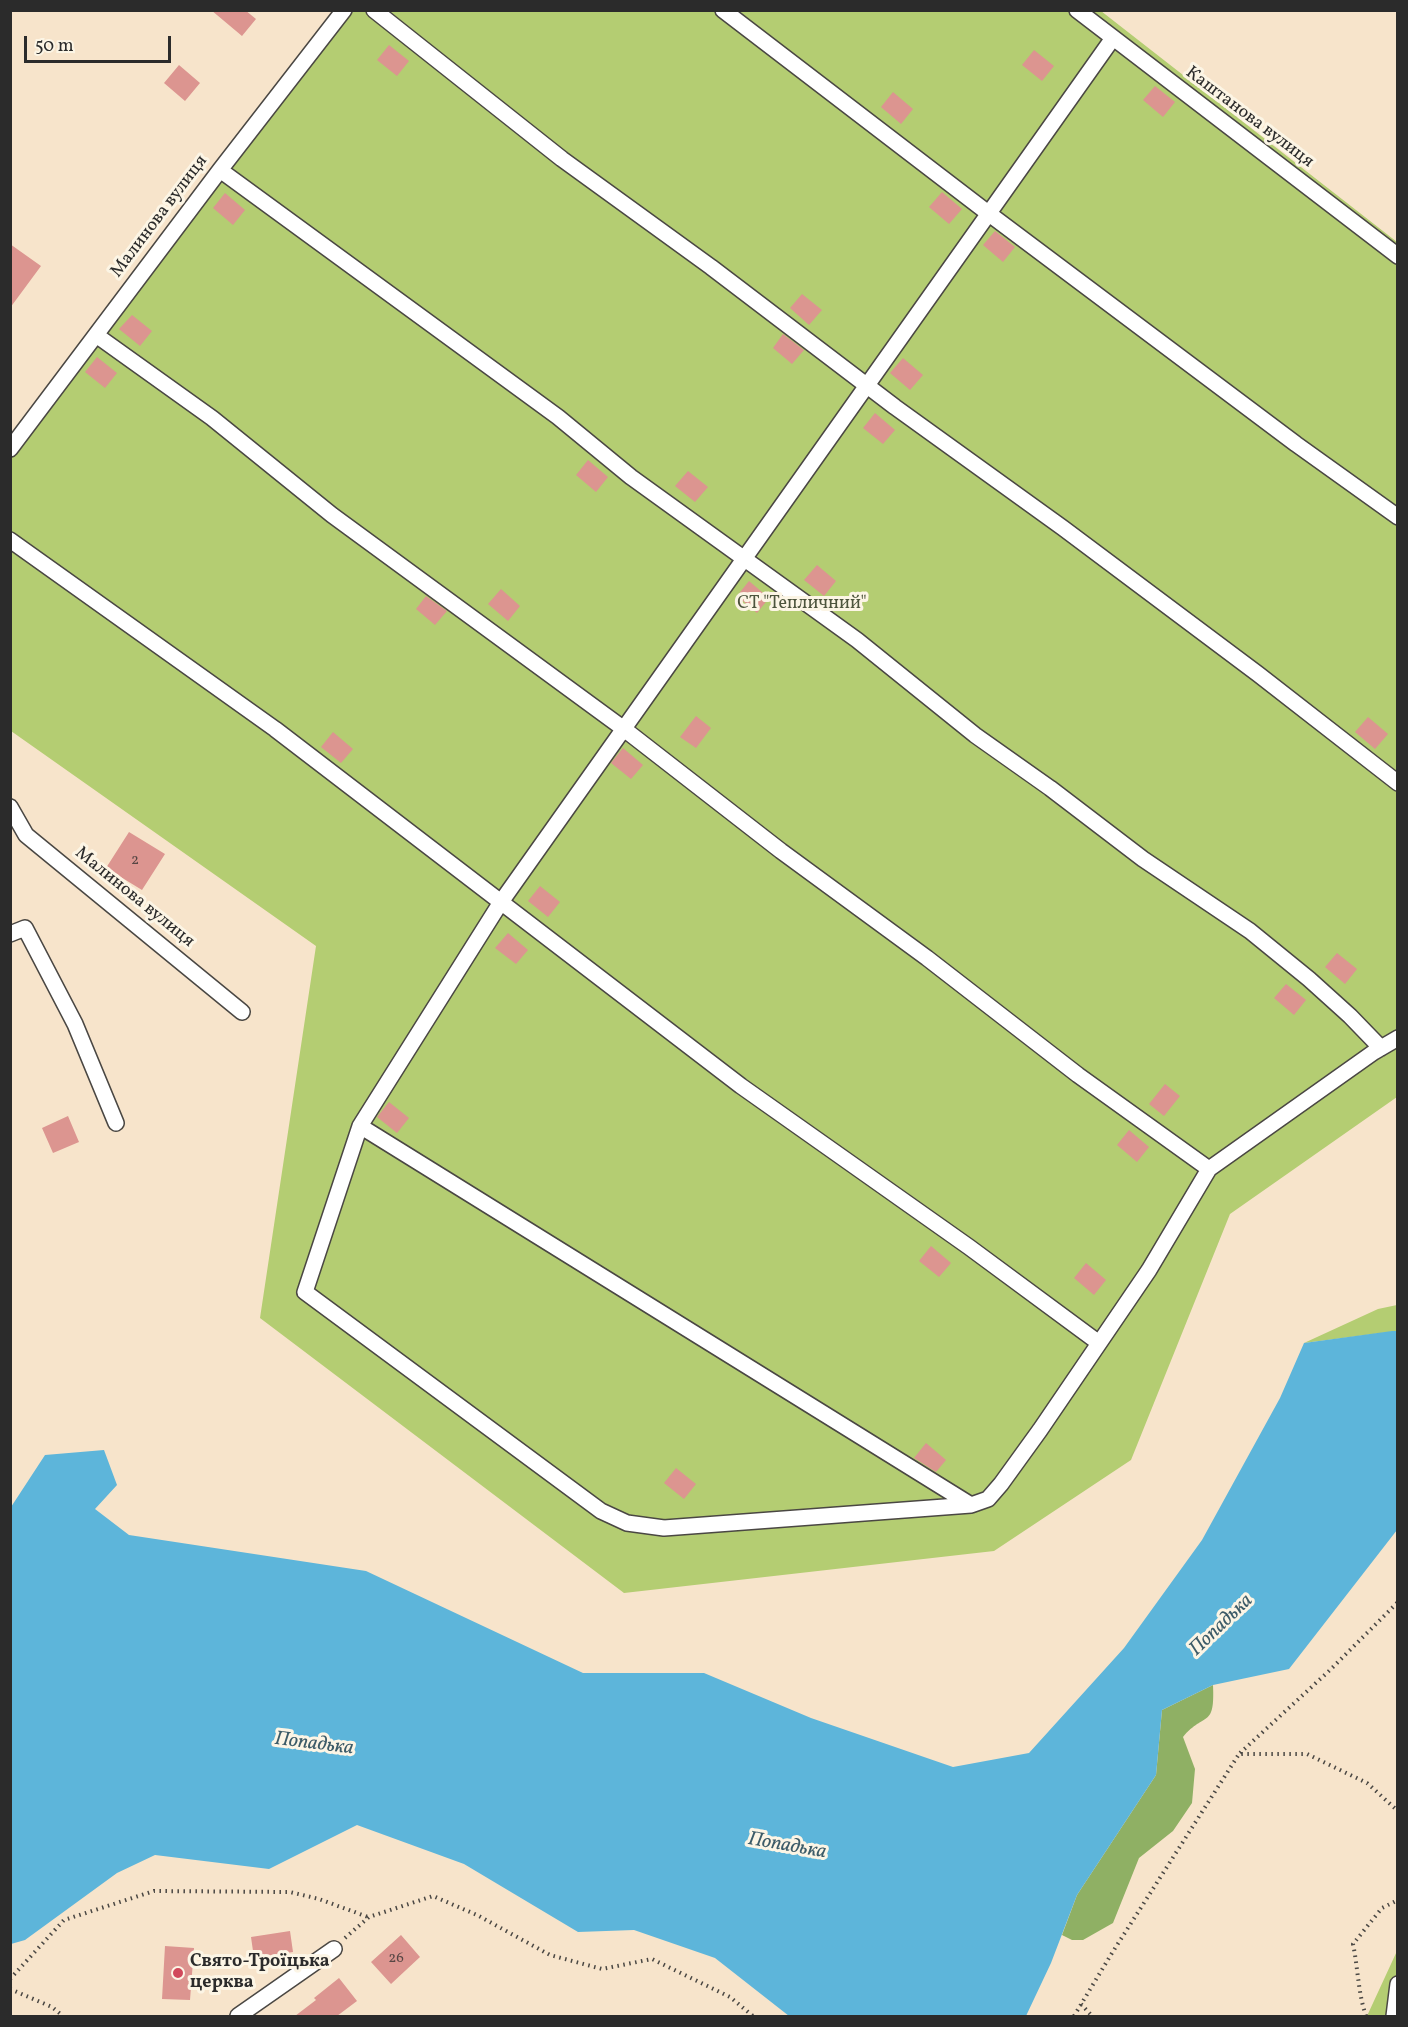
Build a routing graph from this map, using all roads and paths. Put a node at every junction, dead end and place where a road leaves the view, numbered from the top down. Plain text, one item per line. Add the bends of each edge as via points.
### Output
1 (344, 10) edge
2 (374, 10) edge
3 (723, 10) edge
4 (1077, 10) edge
5 (1113, 38) junction
6 (220, 170) junction
7 (988, 213) junction
8 (1398, 256) edge
9 (96, 335) junction
10 (866, 385) junction
11 (10, 449) edge
12 (1398, 518) edge
13 (10, 540) edge
14 (745, 558) junction
15 (624, 729) junction
16 (1398, 783) edge
17 (10, 807) edge
18 (501, 902) junction
19 (10, 934) edge
20 (242, 1012) dead end
21 (1398, 1038) edge
22 (1381, 1048) junction
23 (116, 1123) dead end
24 (360, 1126) junction
25 (1209, 1169) junction
26 (1100, 1342) junction
27 (971, 1505) junction
28 (1398, 1602) edge
29 (1239, 1754) junction
30 (1398, 1811) edge
31 (1398, 1900) edge
32 (369, 1917) junction
33 (333, 1948) joint
34 (10, 1979) edge
35 (1398, 1984) edge
36 (10, 1989) edge
37 (1081, 2004) junction
38 (63, 2016) edge
39 (238, 2016) edge
40 (753, 2016) edge
41 (1074, 2016) edge
42 (1092, 2016) edge
43 (1366, 2016) edge
44 (1394, 2016) edge

1 - 6 street, Малинова вулиця
2 - 10 street via 562,159
3 - 7 street
4 - 5 street, Каштанова вулиця
5 - 7 street
5 - 8 street, Каштанова вулиця
6 - 9 street, Малинова вулиця
6 - 14 street
7 - 10 street
7 - 12 street
9 - 11 street, Малинова вулиця
9 - 15 street via 212,418 332,515
10 - 14 street
10 - 16 street via 1063,528
13 - 18 street via 275,729
14 - 15 street
14 - 22 street via 857,640 975,735 1250,932 1309,979
15 - 18 street
15 - 25 street via 1078,1075
17 - 20 street, Малинова вулиця via 26,835
18 - 24 street
18 - 26 street via 741,1086
19 - 23 street via 25,928 75,1024
21 - 22 street
22 - 25 street
24 - 27 street
24 - 27 street via 305,1292 601,1511 627,1523 664,1528
25 - 26 street via 1149,1270
26 - 27 street via 1001,1484 988,1498
28 - 29 path
29 - 30 path via 1307,1754 1367,1783
29 - 37 path
31 - 43 path via 1382,1908 1353,1944
32 - 33 path
32 - 34 path via 290,1892 154,1891 64,1920
32 - 40 path via 433,1896 550,1955 602,1969 652,1959 730,1997
33 - 39 street
35 - 44 street
36 - 38 path via 52,2007
37 - 41 path
37 - 42 path

